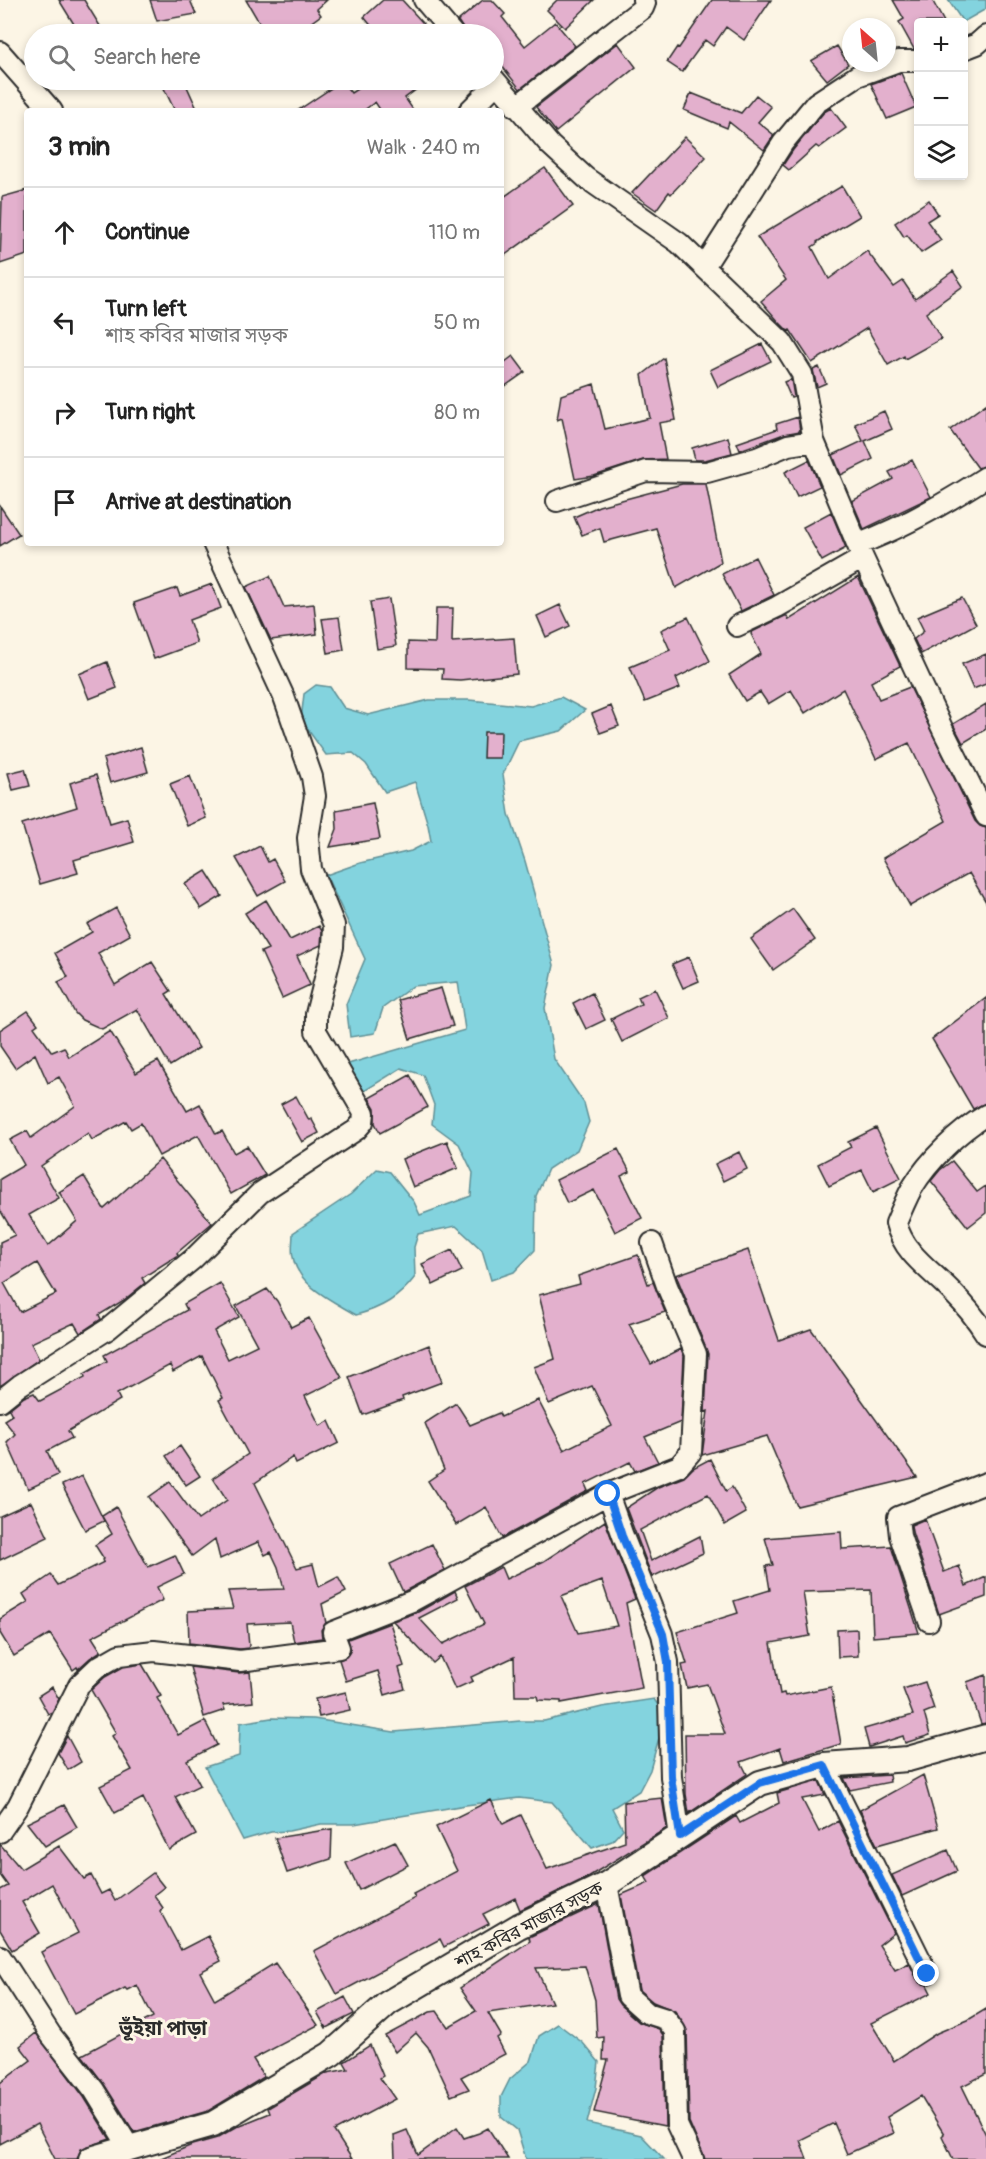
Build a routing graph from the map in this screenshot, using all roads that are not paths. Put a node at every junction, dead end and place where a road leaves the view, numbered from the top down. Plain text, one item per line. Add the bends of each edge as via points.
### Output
1 (424, 0) edge
2 (643, 0) edge
3 (444, 24) edge
4 (986, 36) edge
5 (968, 47) edge
6 (0, 52) edge
7 (914, 61) edge
8 (24, 79) edge
9 (33, 90) edge
10 (487, 90) edge
11 (503, 90) edge
12 (516, 106) junction
13 (49, 108) edge
14 (472, 108) edge
15 (704, 267) junction
16 (814, 441) junction
17 (986, 477) edge
18 (557, 501) dead end
19 (214, 546) edge
20 (861, 551) junction
21 (736, 626) dead end
22 (986, 816) edge
23 (986, 1116) edge
24 (652, 1243) dead end
25 (986, 1334) edge
26 (0, 1401) edge
27 (986, 1483) edge
28 (608, 1494) junction
29 (929, 1621) dead end
30 (986, 1737) edge
31 (824, 1765) junction
32 (0, 1832) edge
33 (680, 1836) junction
34 (608, 1884) junction
35 (0, 1956) edge
36 (927, 1974) dead end
37 (129, 2147) junction
38 (91, 2159) edge
39 (693, 2159) edge

1 - 3 street
2 - 12 street via 642,8
4 - 5 street
6 - 8 street
7 - 15 street via 898,61 857,76 816,103 783,143
9 - 13 street
10 - 14 street
11 - 12 street
12 - 15 street via 586,178 679,243
15 - 16 street via 782,342 802,374
16 - 18 street via 788,445 707,472 646,471
16 - 20 street
17 - 20 street
19 - 26 street via 284,697 312,777 315,796 308,838 311,869 334,925 316,1032 364,1113 363,1122 260,1193 193,1258 108,1329
20 - 21 street via 777,607
20 - 22 street via 942,730
23 - 25 street via 971,1124 934,1159 913,1187 896,1223 910,1251 954,1293
24 - 28 street via 696,1354 691,1452 679,1466
27 - 29 street via 898,1517 900,1536
28 - 32 street via 412,1601 333,1632 339,1648 240,1661 154,1651 118,1655 79,1685 18,1806
28 - 33 street via 663,1634 668,1662 671,1777
30 - 31 street, শাহ কবির মাজার সড়ক via 908,1759
31 - 33 street, শাহ কবির মাজার সড়ক via 760,1783
31 - 36 street
33 - 34 street, শাহ কবির মাজার সড়ক
34 - 37 street, শাহ কবির মাজার সড়ক via 519,1926 388,2003 331,2054 213,2124
34 - 39 street via 628,1996 647,2013 666,2019 675,2031 677,2125
35 - 37 street
37 - 38 street, শাহ কবির মাজার সড়ক

